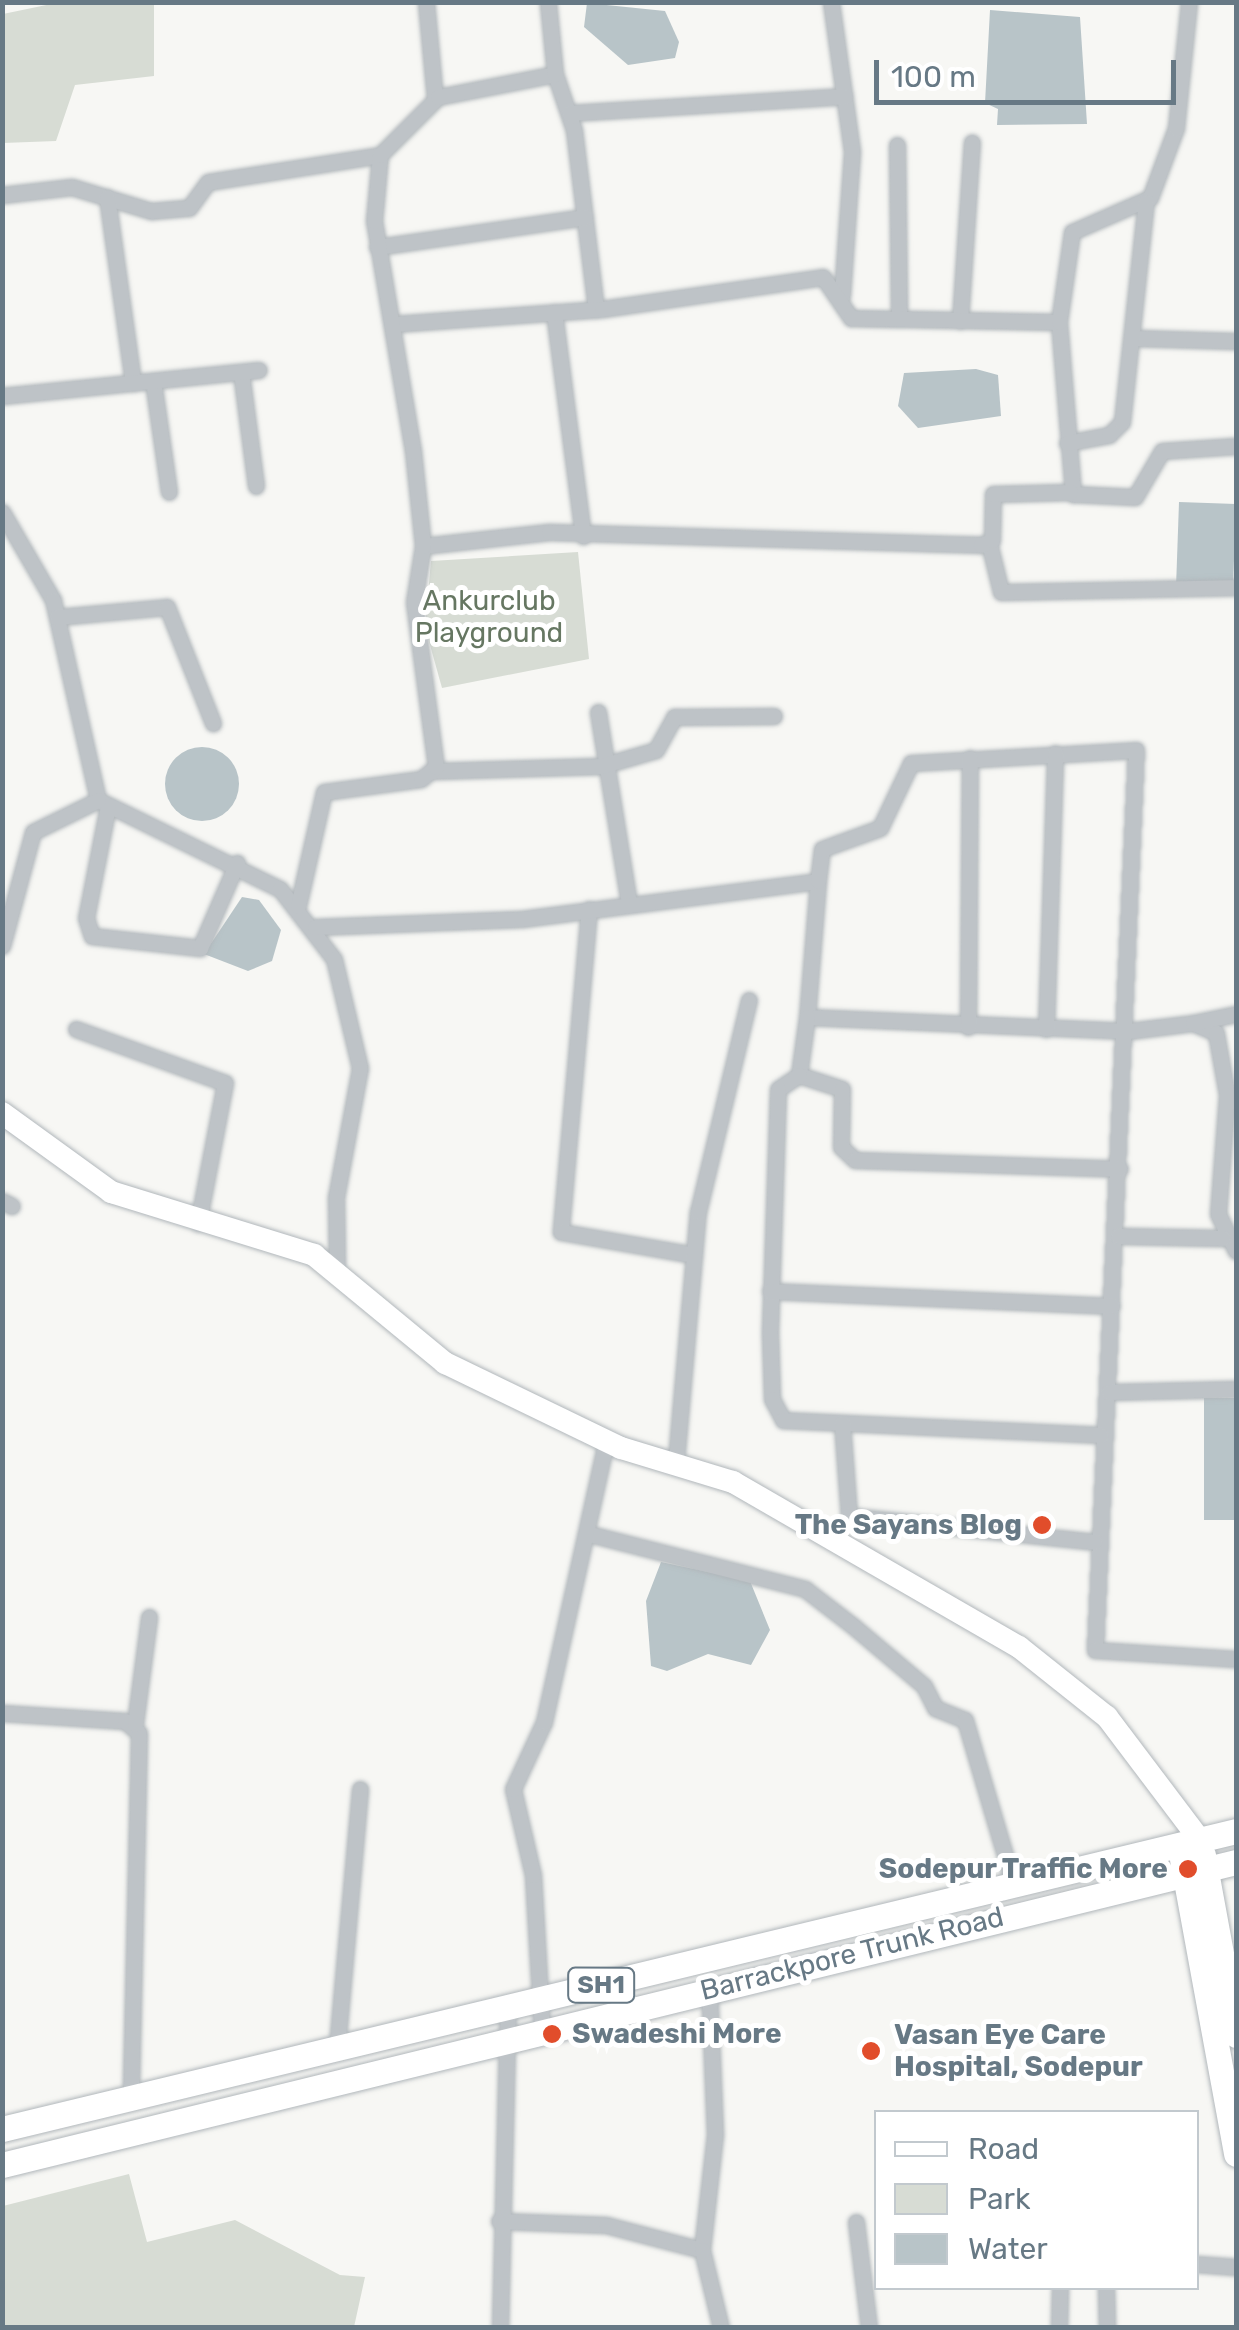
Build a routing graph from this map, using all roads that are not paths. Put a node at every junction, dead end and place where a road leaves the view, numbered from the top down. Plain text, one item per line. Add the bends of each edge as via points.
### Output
1 (426, 2) edge
2 (548, 2) edge
3 (831, 2) edge
4 (1189, 2) edge
5 (555, 74) junction
6 (844, 96) junction
7 (435, 99) junction
8 (569, 113) junction
9 (972, 142) dead end
10 (897, 144) dead end
11 (380, 156) junction
12 (2, 196) edge
13 (108, 197) junction
14 (1146, 202) junction
15 (585, 218) junction
16 (377, 247) junction
17 (842, 300) junction
18 (596, 310) junction
19 (554, 312) junction
20 (898, 319) junction
21 (960, 321) junction
22 (1059, 322) junction
23 (394, 324) junction
24 (1133, 338) junction
25 (1236, 342) edge
26 (258, 370) dead end
27 (240, 372) junction
28 (153, 381) junction
29 (133, 383) junction
30 (2, 396) edge
31 (1066, 443) junction
32 (1236, 446) edge
33 (256, 486) dead end
34 (168, 492) dead end
35 (1070, 492) junction
36 (2, 512) edge
37 (583, 536) junction
38 (989, 543) junction
39 (423, 546) junction
40 (1236, 587) edge
41 (57, 617) junction
42 (598, 712) dead end
43 (774, 716) dead end
44 (214, 723) dead end
45 (1055, 753) junction
46 (970, 758) junction
47 (607, 765) junction
48 (434, 771) junction
49 (103, 803) junction
50 (237, 863) junction
51 (818, 881) junction
52 (629, 903) junction
53 (298, 906) junction
54 (589, 909) junction
55 (315, 928) junction
56 (2, 946) edge
57 (749, 1000) dead end
58 (1236, 1014) edge
59 (807, 1017) junction
60 (1193, 1024) junction
61 (968, 1028) junction
62 (76, 1029) dead end
63 (1046, 1030) junction
64 (1129, 1031) junction
65 (799, 1075) junction
66 (2, 1114) edge
67 (1120, 1169) junction
68 (198, 1224) junction
69 (1118, 1236) junction
70 (1223, 1238) junction
71 (1236, 1251) edge
72 (694, 1255) junction
73 (337, 1270) junction
74 (770, 1291) junction
75 (1112, 1306) junction
76 (1236, 1388) edge
77 (1108, 1392) junction
78 (842, 1423) junction
79 (1101, 1435) junction
80 (606, 1442) junction
81 (676, 1461) junction
82 (590, 1534) junction
83 (1095, 1542) junction
84 (149, 1616) dead end
85 (1236, 1659) edge
86 (2, 1713) edge
87 (135, 1724) junction
88 (360, 1788) dead end
89 (1236, 1831) edge
90 (1190, 1843) junction
91 (1236, 1862) edge
92 (1196, 1872) junction
93 (1014, 1885) junction
94 (709, 1988) junction
95 (539, 2000) junction
96 (508, 2007) junction
97 (542, 2031) junction
98 (1236, 2035) edge
99 (508, 2038) junction
100 (337, 2047) junction
101 (131, 2096) junction
102 (2, 2130) edge
103 (1236, 2154) edge
104 (2, 2166) edge
105 (499, 2222) junction
106 (856, 2222) dead end
107 (702, 2250) junction
108 (1199, 2264) edge
109 (1236, 2267) edge
110 (1060, 2290) edge
111 (1106, 2290) edge
112 (500, 2328) edge
113 (721, 2328) edge
114 (869, 2328) edge
115 (1059, 2328) edge
116 (1107, 2328) edge

1 - 7 street
2 - 5 street
3 - 6 street
4 - 14 street via 1176,128
5 - 7 street
5 - 8 street
6 - 8 street
6 - 17 street via 853,188
7 - 11 street
8 - 15 street
9 - 21 street
10 - 20 street
11 - 13 street via 208,182 189,208 153,212
11 - 16 street
12 - 13 street via 72,186
13 - 29 street
14 - 22 street via 1074,230
14 - 24 street
15 - 16 street
15 - 18 street
16 - 23 street
17 - 18 street via 823,277
17 - 20 street via 852,318
18 - 19 street
19 - 23 street
19 - 37 street
20 - 21 street
21 - 22 street
22 - 31 street
23 - 39 street
24 - 25 street
24 - 31 street via 1122,422 1109,435
26 - 27 street
27 - 28 street
27 - 33 street
28 - 29 street
28 - 34 street
29 - 30 street
31 - 35 street
32 - 35 street via 1162,451 1135,497
35 - 38 street via 992,494
36 - 41 street via 41,570
37 - 38 street
37 - 39 street
38 - 40 street via 1001,592
39 - 48 street via 414,602
41 - 44 street via 168,607
41 - 49 street
42 - 47 street
43 - 47 street via 674,717 656,750
45 - 46 street
45 - 63 street
45 - 64 street via 1124,746 1138,756
46 - 51 street via 909,764 880,828 822,849
46 - 61 street
47 - 48 street
47 - 52 street
48 - 53 street via 329,788
49 - 50 street
49 - 50 street via 86,918 92,936 200,948
49 - 56 street via 33,832
50 - 53 street
51 - 52 street
51 - 59 street
52 - 54 street
53 - 55 street
54 - 55 street
54 - 72 street via 561,1232
55 - 73 street via 352,1011 360,1068 336,1197
57 - 72 street
58 - 60 street
59 - 61 street
59 - 65 street
60 - 64 street
60 - 70 street via 1216,1033 1226,1054
61 - 63 street
62 - 68 street via 225,1083
63 - 64 street
64 - 67 street
65 - 67 street via 842,1089 840,1147 855,1160
65 - 74 street via 778,1089
66 - 68 street via 111,1192
67 - 69 street
68 - 73 street via 284,1243
69 - 70 street
69 - 75 street
70 - 71 street
72 - 81 street
73 - 80 street via 445,1362
74 - 75 street
74 - 78 street via 772,1398 783,1420
75 - 77 street
76 - 77 street
77 - 79 street
78 - 79 street
78 - 83 street via 849,1516
79 - 83 street
80 - 81 street
80 - 82 street
81 - 90 street via 733,1482 1070,1680 1183,1820
82 - 93 street via 805,1589 853,1626 924,1686 934,1708 965,1720
82 - 95 street via 544,1722 513,1789 532,1875
83 - 85 street via 1095,1650
84 - 87 street
86 - 87 street
87 - 101 street
88 - 100 street
89 - 90 main road, Barrackpore Trunk Road / SH1
90 - 92 main road
90 - 93 main road, Barrackpore Trunk Road / SH1
91 - 92 main road, Barrackpore Trunk Road / SH1
92 - 94 main road, Barrackpore Trunk Road / SH1
92 - 98 main road
92 - 103 main road
93 - 95 main road, Barrackpore Trunk Road / SH1
94 - 97 main road, Barrackpore Trunk Road / SH1
94 - 107 street via 715,2135
95 - 96 main road, Barrackpore Trunk Road / SH1
95 - 97 street
96 - 99 street
96 - 100 main road, Barrackpore Trunk Road / SH1
97 - 99 main road, Barrackpore Trunk Road / SH1
99 - 104 main road, Barrackpore Trunk Road / SH1
99 - 105 street
100 - 101 main road, Barrackpore Trunk Road / SH1
101 - 102 main road, Barrackpore Trunk Road / SH1
105 - 107 street via 606,2225
105 - 112 street
106 - 114 street
107 - 113 street
108 - 109 street
110 - 115 street
111 - 116 street

